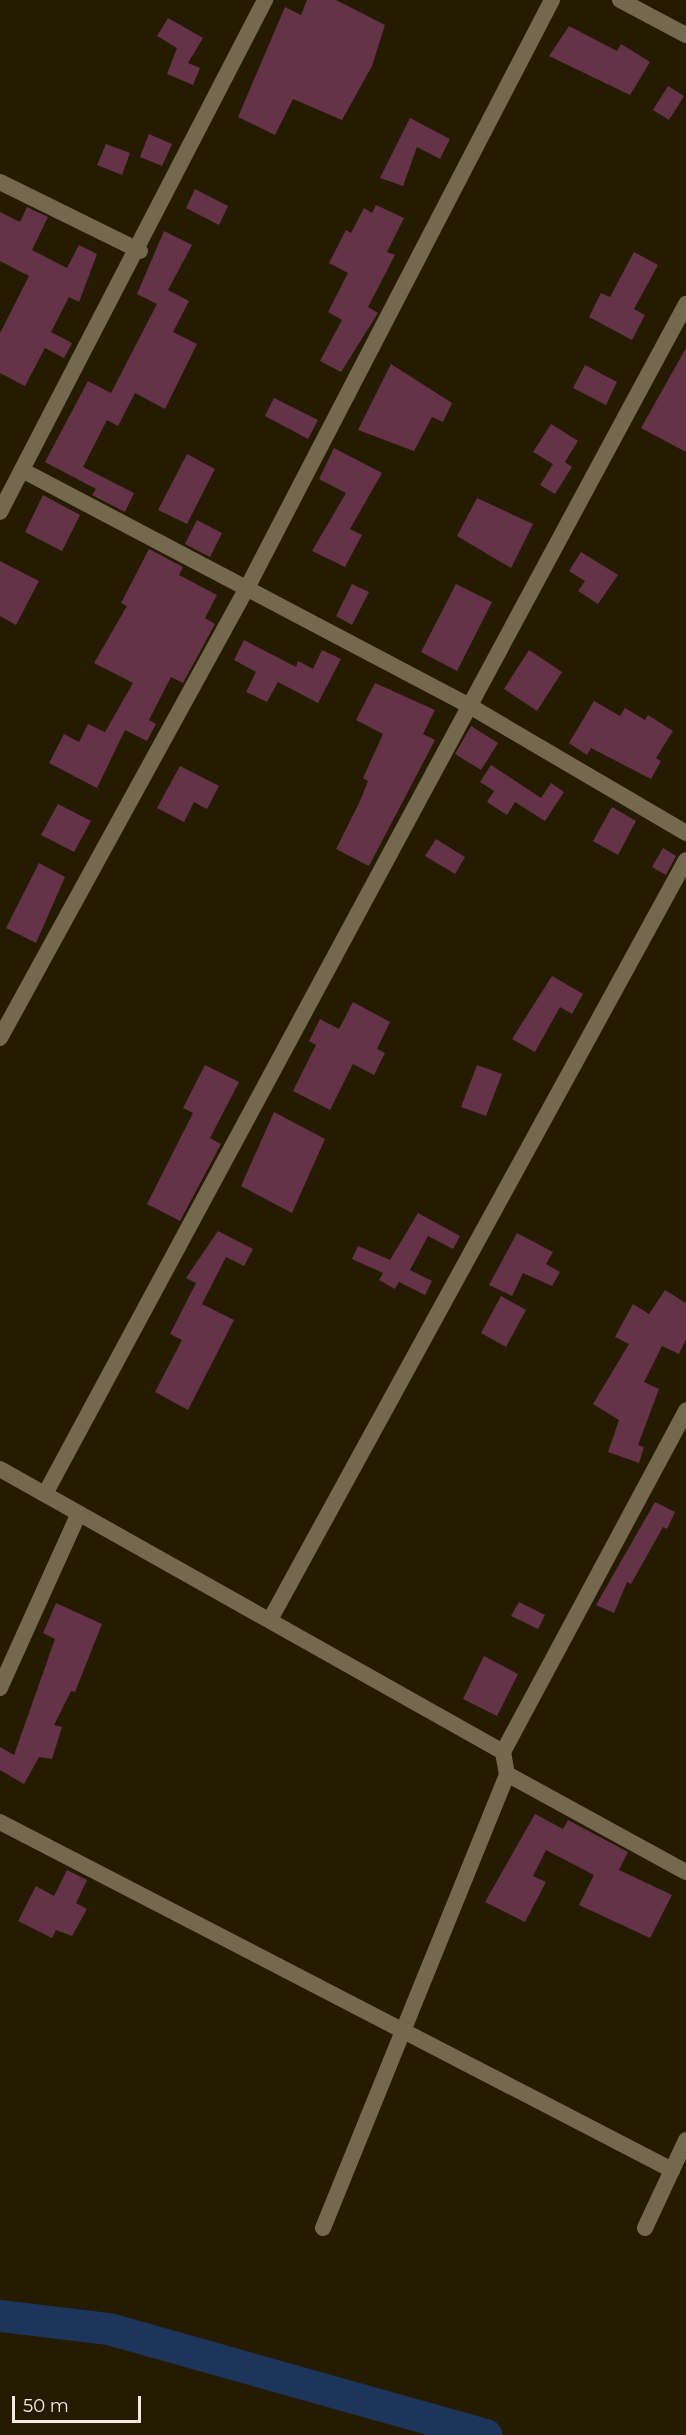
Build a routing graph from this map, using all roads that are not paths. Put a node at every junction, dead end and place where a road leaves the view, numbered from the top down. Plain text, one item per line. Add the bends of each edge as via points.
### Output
1 (265, 0) edge
2 (552, 0) edge
3 (620, 0) edge
4 (686, 34) edge
5 (0, 182) edge
6 (140, 251) junction
7 (686, 304) edge
8 (22, 470) junction
9 (0, 512) edge
10 (248, 586) junction
11 (468, 705) junction
12 (686, 833) edge
13 (686, 860) edge
14 (0, 1038) edge
15 (686, 1410) edge
16 (0, 1469) edge
17 (45, 1494) junction
18 (78, 1515) junction
19 (271, 1618) junction
20 (0, 1688) edge
21 (503, 1752) junction
22 (507, 1774) junction
23 (0, 1822) edge
24 (686, 1872) edge
25 (405, 2027) junction
26 (686, 2140) edge
27 (672, 2170) junction
28 (323, 2228) dead end
29 (645, 2228) dead end

1 - 6 street
2 - 10 street
3 - 4 street
5 - 6 street
6 - 8 street
7 - 11 street
8 - 9 street
8 - 10 street
10 - 11 street
10 - 14 street
11 - 12 street
11 - 17 street
13 - 19 street
15 - 21 street
16 - 17 street
17 - 18 street
18 - 19 street
18 - 20 street
19 - 21 street
21 - 22 street
22 - 24 street
22 - 25 street
23 - 25 street
25 - 27 street
25 - 28 street
26 - 27 street
27 - 29 street

